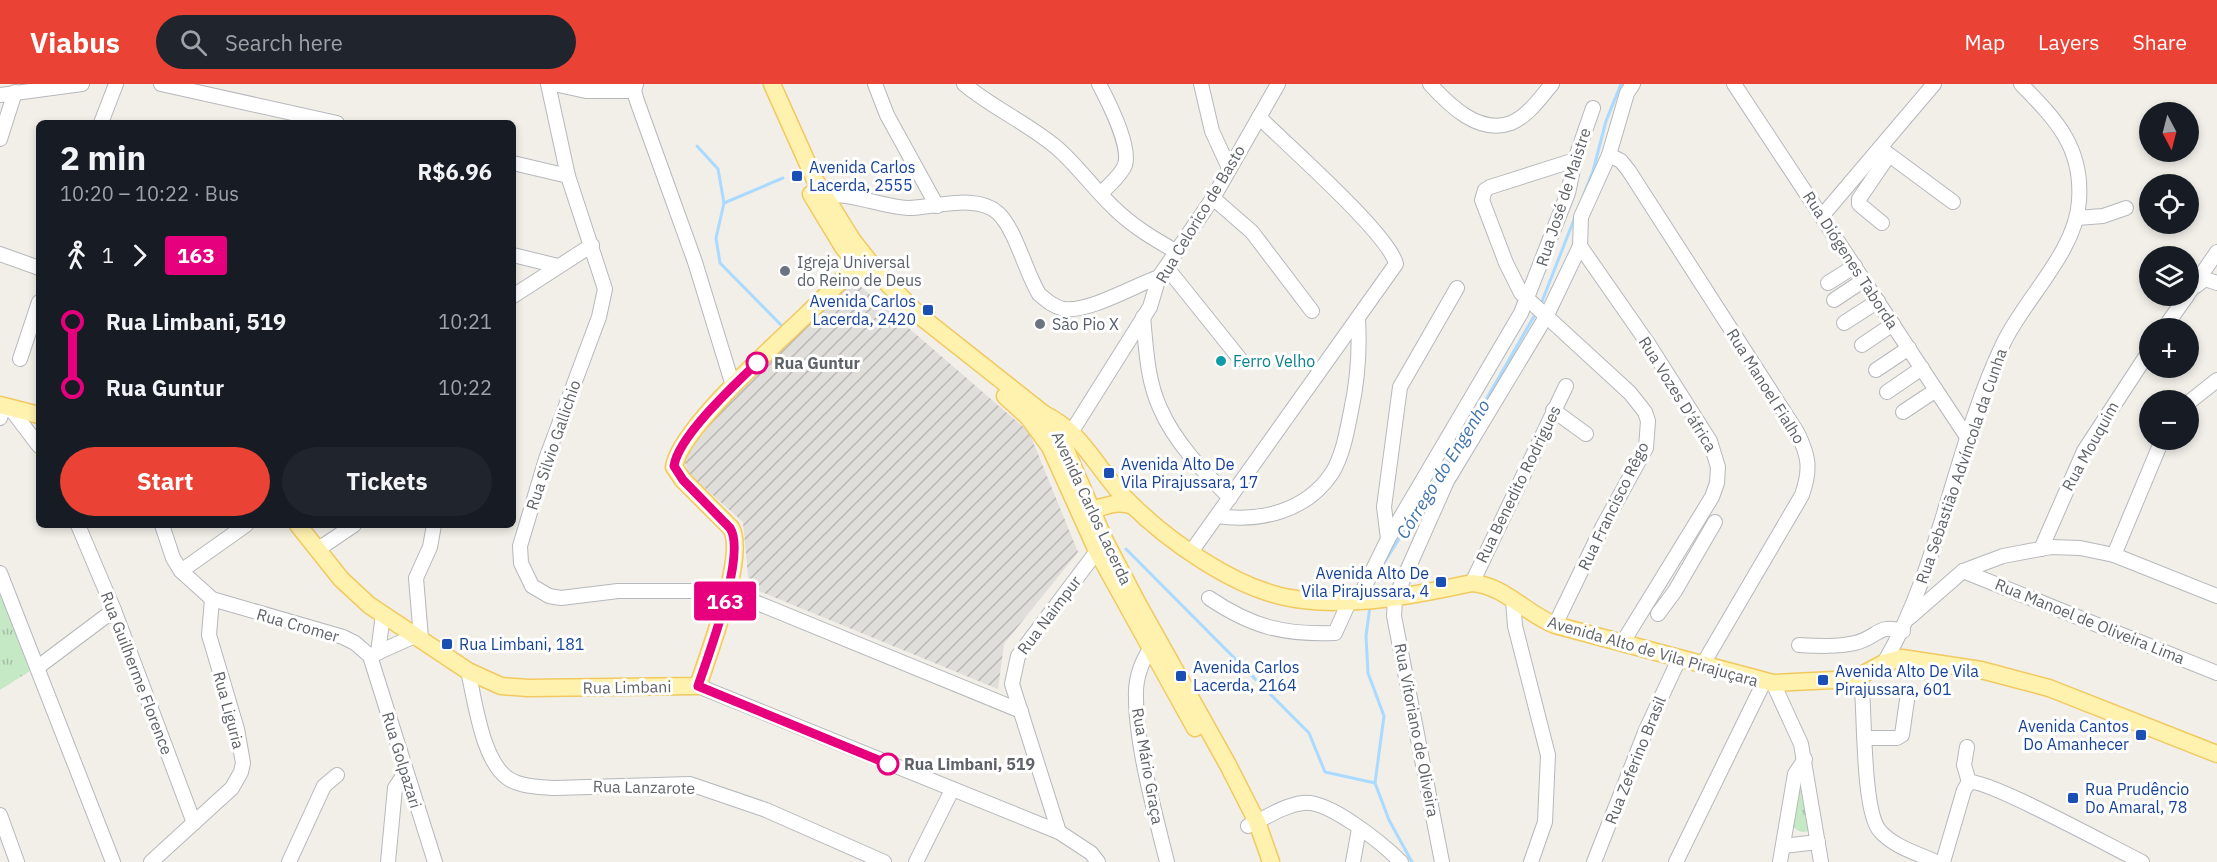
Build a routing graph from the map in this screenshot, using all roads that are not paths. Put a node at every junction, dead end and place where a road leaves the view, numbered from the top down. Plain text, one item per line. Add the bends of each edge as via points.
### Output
1 (81, 84) edge
2 (116, 84) edge
3 (161, 84) edge
4 (548, 84) edge
5 (554, 84) edge
6 (762, 84) edge
7 (772, 84) edge
8 (875, 84) edge
9 (964, 84) edge
10 (1100, 84) edge
11 (1201, 84) edge
12 (1278, 84) edge
13 (1430, 84) edge
14 (1552, 84) edge
15 (1633, 84) edge
16 (1734, 84) edge
17 (1934, 84) edge
18 (2021, 84) edge
19 (635, 87) edge
20 (15, 92) junction
21 (0, 95) edge
22 (1593, 108) dead end
23 (1258, 118) junction
24 (102, 120) edge
25 (323, 120) edge
26 (0, 139) edge
27 (1885, 151) junction
28 (1609, 154) junction
29 (1575, 160) junction
30 (516, 164) edge
31 (1229, 168) junction
32 (568, 176) junction
33 (1101, 194) junction
34 (819, 197) junction
35 (1213, 198) junction
36 (1953, 202) dead end
37 (938, 206) junction
38 (2126, 208) dead end
39 (1822, 216) junction
40 (2077, 218) junction
41 (1882, 223) dead end
42 (592, 245) junction
43 (1580, 246) junction
44 (1177, 252) junction
45 (2217, 252) edge
46 (0, 254) edge
47 (516, 256) edge
48 (862, 262) junction
49 (558, 266) junction
50 (1855, 266) junction
51 (36, 267) edge
52 (1163, 272) junction
53 (2199, 279) edge
54 (1864, 280) junction
55 (1828, 283) dead end
56 (2199, 283) edge
57 (2217, 283) edge
58 (1457, 288) dead end
59 (516, 294) edge
60 (1529, 300) junction
61 (1833, 300) dead end
62 (1878, 301) junction
63 (1311, 311) dead end
64 (1545, 313) junction
65 (1143, 317) junction
66 (1358, 319) junction
67 (36, 323) edge
68 (1844, 323) dead end
69 (1893, 324) junction
70 (1862, 345) dead end
71 (1909, 348) junction
72 (20, 359) dead end
73 (1240, 359) dead end
74 (2139, 367) edge
75 (1922, 368) junction
76 (1876, 370) dead end
77 (2217, 380) edge
78 (733, 386) junction
79 (1566, 386) dead end
80 (1936, 390) junction
81 (1887, 392) dead end
82 (2199, 394) edge
83 (4, 409) edge
84 (1553, 410) junction
85 (1903, 412) dead end
86 (36, 414) edge
87 (1586, 434) dead end
88 (1967, 437) junction
89 (1058, 440) junction
90 (36, 443) edge
91 (2158, 450) edge
92 (1114, 486) junction
93 (1230, 498) junction
94 (1089, 507) junction
95 (1134, 507) junction
96 (1217, 516) junction
97 (1715, 522) dead end
98 (79, 528) edge
99 (163, 528) edge
100 (242, 528) edge
101 (299, 528) edge
102 (350, 528) edge
103 (433, 528) edge
104 (1388, 539) junction
105 (1102, 548) junction
106 (2041, 549) junction
107 (317, 550) junction
108 (1191, 552) junction
109 (2114, 555) junction
110 (1963, 570) junction
111 (181, 571) junction
112 (0, 573) edge
113 (1472, 583) junction
114 (1658, 585) junction
115 (728, 591) junction
116 (1675, 591) junction
117 (2217, 596) edge
118 (1209, 598) dead end
119 (1391, 598) junction
120 (212, 599) junction
121 (1358, 600) junction
122 (1513, 600) junction
123 (114, 610) junction
124 (383, 614) junction
125 (1658, 614) dead end
126 (1555, 625) junction
127 (1905, 625) junction
128 (419, 637) junction
129 (1623, 642) junction
130 (1154, 644) junction
131 (1799, 645) dead end
132 (374, 655) junction
133 (1679, 659) junction
134 (1884, 663) junction
135 (1703, 664) junction
136 (38, 667) junction
137 (468, 671) junction
138 (2217, 673) edge
139 (1861, 677) junction
140 (1768, 683) junction
141 (698, 686) junction
142 (1908, 693) dead end
143 (1021, 711) junction
144 (1866, 738) junction
145 (1967, 747) dead end
146 (2217, 754) edge
147 (1805, 759) junction
148 (405, 772) junction
149 (337, 775) dead end
150 (1969, 782) junction
151 (951, 790) junction
152 (0, 815) edge
153 (194, 823) junction
154 (1252, 824) junction
155 (1359, 829) junction
156 (1059, 832) junction
157 (1818, 842) junction
158 (1783, 846) junction
159 (17, 862) edge
160 (113, 862) edge
161 (151, 862) edge
162 (289, 862) edge
163 (388, 862) edge
164 (435, 862) edge
165 (884, 862) edge
166 (916, 862) edge
167 (1098, 862) edge
168 (1167, 862) edge
169 (1259, 862) edge
170 (1271, 862) edge
171 (1353, 862) edge
172 (1401, 862) edge
173 (1442, 862) edge
174 (1531, 862) edge
175 (1594, 862) edge
176 (1676, 862) edge
177 (1780, 862) edge
178 (1821, 862) edge
179 (1936, 862) edge
180 (1943, 862) edge
181 (2142, 862) edge

1 - 20 street
2 - 24 street
3 - 25 street
4 - 32 street, Rua Silvio Gallichio
5 - 19 street via 586,91
6 - 34 main road, Avenida Carlos Lacerda
7 - 34 main road, Avenida Carlos Lacerda
8 - 37 street via 887,115
9 - 33 street via 1053,144
10 - 33 street via 1126,155 1119,174
11 - 31 street via 1212,130
12 - 23 street, Rua Celorico de Basto
13 - 14 street via 1466,115 1491,125 1519,118
15 - 28 street
16 - 39 street, Rua Diógenes Taborda
17 - 27 street
18 - 40 street, Rua Sebastião Advíncola da Cunha via 2057,120 2070,144 2079,182
19 - 78 street
20 - 21 street
20 - 26 street
22 - 29 street, Rua José de Maistre
23 - 31 street, Rua Celorico de Basto
23 - 66 street via 1356,211 1393,255 1396,265
27 - 36 street
27 - 39 street
27 - 41 street via 1859,199 1859,204
28 - 43 street via 1581,217
28 - 135 street, Rua Manoel Fialho via 1629,171 1797,432 1810,462 1802,495
29 - 60 street, Rua José de Maistre via 1568,193
29 - 60 street, Rua Francisco Rêgo via 1490,187 1484,193 1483,206 1506,263 1517,287
30 - 32 street
31 - 35 street, Rua Celorico de Basto
32 - 42 street, Rua Silvio Gallichio
33 - 44 street via 1148,236
34 - 37 street via 906,208
34 - 48 main road, Avenida Carlos Lacerda
35 - 44 street, Rua Celorico de Basto
35 - 63 street via 1252,232
37 - 52 street via 974,203 997,211 1031,282 1056,307 1083,307
38 - 40 street via 2103,216
39 - 50 street, Rua Diógenes Taborda
40 - 88 street, Rua Sebastião Advíncola da Cunha via 2068,240 2011,328
42 - 49 street
42 - 115 street, Rua Silvio Gallichio via 603,278 604,299 524,529 520,546 525,575 540,592 561,598 618,591
43 - 64 street
43 - 114 street, Rua Vozes D'áfrica via 1691,411 1718,461 1719,476 1712,497
44 - 52 street, Rua Celorico de Basto
45 - 53 street
46 - 51 street
47 - 49 street
48 - 78 main road
48 - 89 main road, Avenida Carlos Lacerda via 918,326
48 - 89 main road, Avenida Carlos Lacerda via 920,316 1044,414
49 - 59 street
50 - 54 street, Rua Diógenes Taborda
50 - 55 street
52 - 65 street, Rua Celorico de Basto
52 - 73 street
54 - 61 street
54 - 62 street, Rua Diógenes Taborda
56 - 57 street via 2210,279
58 - 104 street via 1400,387 1384,507
60 - 64 street, Rua Francisco Rêgo
60 - 104 street, Rua José de Maistre
62 - 68 street
62 - 69 street, Rua Diógenes Taborda
64 - 119 street via 1447,481
64 - 126 street, Rua Francisco Rêgo via 1630,393 1646,412 1649,426 1646,448
65 - 89 street, Rua Celorico de Basto
65 - 93 street via 1159,407 1185,449
66 - 93 street
66 - 96 street via 1360,369 1340,456 1332,472 1314,492 1279,513 1245,519
67 - 72 street
69 - 70 street
69 - 71 street, Rua Diógenes Taborda
71 - 75 street, Rua Diógenes Taborda
71 - 76 street
74 - 106 street, Rua Mouquim via 2084,451
75 - 80 street, Rua Diógenes Taborda
75 - 81 street
77 - 82 street
78 - 115 main road via 682,446 674,466 733,532
79 - 84 street, Rua Benedito Rodrigues
80 - 85 street
80 - 88 street, Rua Diógenes Taborda
83 - 86 main road
83 - 90 street
84 - 87 street
84 - 113 street, Rua Benedito Rodrigues
88 - 127 street, Rua Sebastião Advíncola da Cunha
89 - 92 main road, Avenida Alto de Vila Pirajuçara via 1077,443
89 - 94 main road, Avenida Carlos Lacerda
91 - 109 street
92 - 94 main road
92 - 95 main road, Avenida Alto de Vila Pirajuçara
93 - 96 street
94 - 95 main road via 1112,502
94 - 105 main road, Avenida Carlos Lacerda
95 - 108 main road, Avenida Alto de Vila Pirajuçara via 1162,533
96 - 108 street
97 - 116 street
98 - 123 street, Rua Guilherme Florence
99 - 111 street
100 - 111 street
101 - 107 main road, Rua Limbani
102 - 107 street
103 - 128 street via 430,547 416,578
104 - 121 street, Rua José de Maistre
105 - 130 main road, Avenida Carlos Lacerda
105 - 143 street, Rua Naimpur via 1017,656 1012,684
106 - 109 street via 2080,548
106 - 110 street via 1984,561
107 - 124 main road, Rua Limbani via 357,596
108 - 121 main road, Avenida Alto de Vila Pirajuçara via 1239,580 1283,597
109 - 117 street
110 - 127 street
110 - 138 street, Rua Manoel de Oliveira Lima
111 - 120 street
112 - 136 street
113 - 119 main road, Avenida Alto de Vila Pirajuçara
113 - 122 main road, Avenida Alto de Vila Pirajuçara via 1492,587
114 - 116 street
114 - 129 street, Rua Vozes D'áfrica
115 - 141 main road
115 - 143 street, Rua Silvio Gallichio
116 - 125 street
118 - 121 street, Rua José de Maistre via 1237,617 1259,625 1311,634 1335,633
119 - 121 main road, Avenida Alto de Vila Pirajuçara
119 - 173 street, Rua Vitoriano de Oliveira
120 - 132 street, Rua Cromer via 343,637
120 - 153 street, Rua Liguria via 209,634 243,763 232,788
122 - 126 main road, Avenida Alto de Vila Pirajuçara
122 - 174 street via 1515,626 1548,755 1545,822
123 - 136 street
123 - 153 street, Rua Guilherme Florence
124 - 128 main road, Rua Limbani
124 - 132 street
126 - 129 main road, Avenida Alto de Vila Pirajuçara
127 - 131 street via 1880,629 1868,639 1837,646
127 - 134 street, Rua Sebastião Advíncola da Cunha
128 - 132 street
128 - 137 main road, Rua Limbani
129 - 133 main road, Avenida Alto de Vila Pirajuçara
130 - 154 main road, Avenida Carlos Lacerda
130 - 168 street, Rua Mário Graça via 1142,663 1136,697 1141,742
132 - 148 street, Rua Golpazari
133 - 135 main road, Avenida Alto de Vila Pirajuçara
133 - 175 street, Rua Zeferino Brasil via 1646,730
134 - 139 main road, Avenida Alto de Vila Pirajuçara
134 - 146 main road via 1911,658 2009,675
135 - 140 main road, Avenida Alto de Vila Pirajuçara
136 - 160 street
137 - 141 main road, Rua Limbani via 511,688
137 - 165 street, Rua Lanzarote via 487,747 500,772 510,780 555,788 690,784 766,810
139 - 140 main road, Avenida Alto de Vila Pirajuçara
139 - 144 street
140 - 147 street via 1795,727
140 - 176 street
141 - 151 street, Rua Limbani
142 - 144 street via 1902,735
143 - 156 street, Rua Naimpur
144 - 179 street via 1869,795 1876,826 1897,845
145 - 150 street via 1964,765
147 - 157 street
147 - 158 street via 1796,774
148 - 163 street via 395,788
148 - 164 street, Rua Golpazari
149 - 162 street via 324,786
150 - 180 street
150 - 181 street via 1980,782 2006,793
151 - 156 street, Rua Limbani
151 - 166 street
152 - 159 street
153 - 161 street, Rua Liguria
154 - 155 street via 1311,802 1325,806
154 - 169 main road, Avenida Carlos Lacerda
154 - 170 main road, Avenida Carlos Lacerda
155 - 171 street
155 - 172 street
156 - 167 street, Rua Limbani
157 - 158 street
157 - 178 street
158 - 177 street

